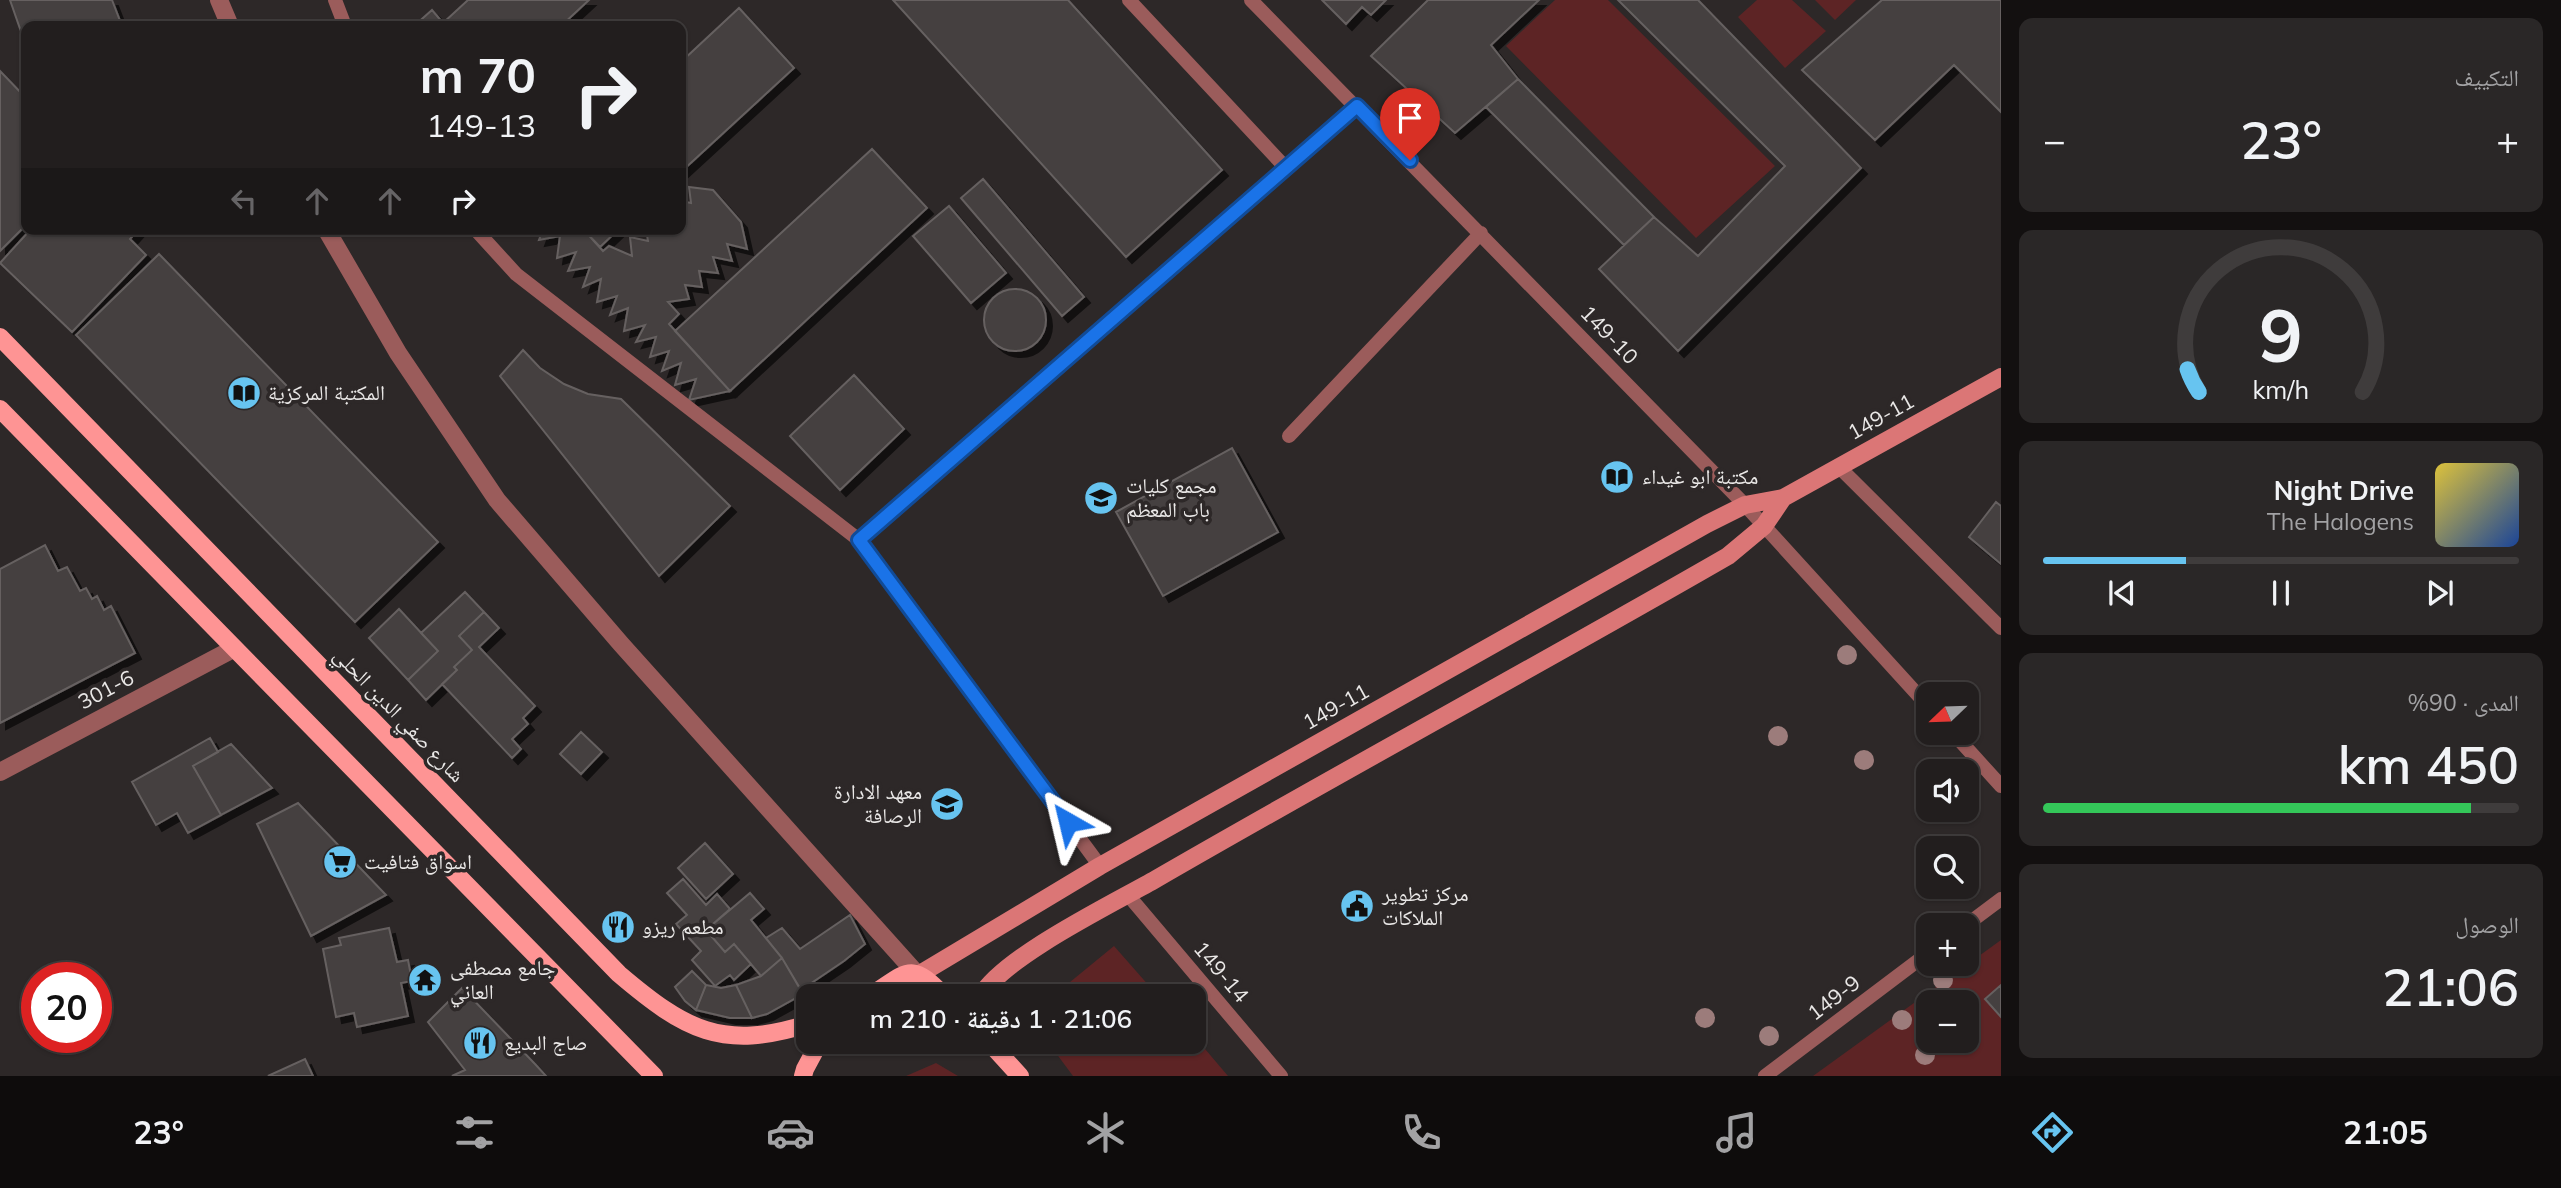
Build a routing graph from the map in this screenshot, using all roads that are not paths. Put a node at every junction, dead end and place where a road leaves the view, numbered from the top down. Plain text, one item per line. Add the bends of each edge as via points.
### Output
1 (219, 0) edge
2 (335, 0) edge
3 (1129, 0) edge
4 (1251, 0) edge
5 (228, 21) edge
6 (343, 21) edge
7 (1357, 106) junction
8 (1286, 168) junction
9 (1481, 233) junction
10 (329, 235) edge
11 (480, 235) edge
12 (0, 337) edge
13 (2001, 377) edge
14 (0, 409) edge
15 (1289, 436) dead end
16 (1839, 467) junction
17 (1783, 498) junction
18 (1745, 505) junction
19 (1765, 526) junction
20 (859, 540) junction
21 (2001, 628) edge
22 (233, 649) junction
23 (1916, 693) edge
24 (1965, 746) edge
25 (0, 772) edge
26 (2001, 786) edge
27 (1100, 866) junction
28 (1128, 895) junction
29 (2001, 899) edge
30 (1979, 916) edge
31 (1916, 962) edge
32 (918, 974) junction
33 (889, 984) edge
34 (933, 984) edge
35 (990, 984) edge
36 (796, 1028) edge
37 (813, 1054) edge
38 (1000, 1054) edge
39 (654, 1076) edge
40 (803, 1076) edge
41 (1020, 1076) edge
42 (1281, 1076) edge
43 (1765, 1076) edge

1 - 5 street
2 - 6 lane
3 - 8 lane
4 - 7 lane, 149-10
7 - 8 lane
7 - 9 lane, 149-10
8 - 20 lane
9 - 15 lane
9 - 18 lane, 149-10
10 - 32 street via 398,353 497,500
11 - 20 lane via 516,274
12 - 36 main road, شارع صفي الدين الحلي via 619,974 681,1021 706,1031 768,1036
13 - 16 street, 149-11
14 - 22 main road
16 - 17 street, 149-11
16 - 21 lane
17 - 18 street, 149-11
17 - 19 street, 149-11
18 - 19 lane, 149-10
18 - 27 street, 149-11
19 - 23 lane, 149-10
19 - 28 street, 149-11 via 1718,562
20 - 27 lane
22 - 25 street, 301-6
22 - 39 main road
24 - 26 lane
27 - 32 street, 149-11
28 - 35 street, 149-11 via 1058,935
28 - 42 lane, 149-14
29 - 30 lane
31 - 43 lane, 149-9
32 - 33 main road via 903,975
32 - 34 main road
37 - 40 main road
38 - 41 main road

